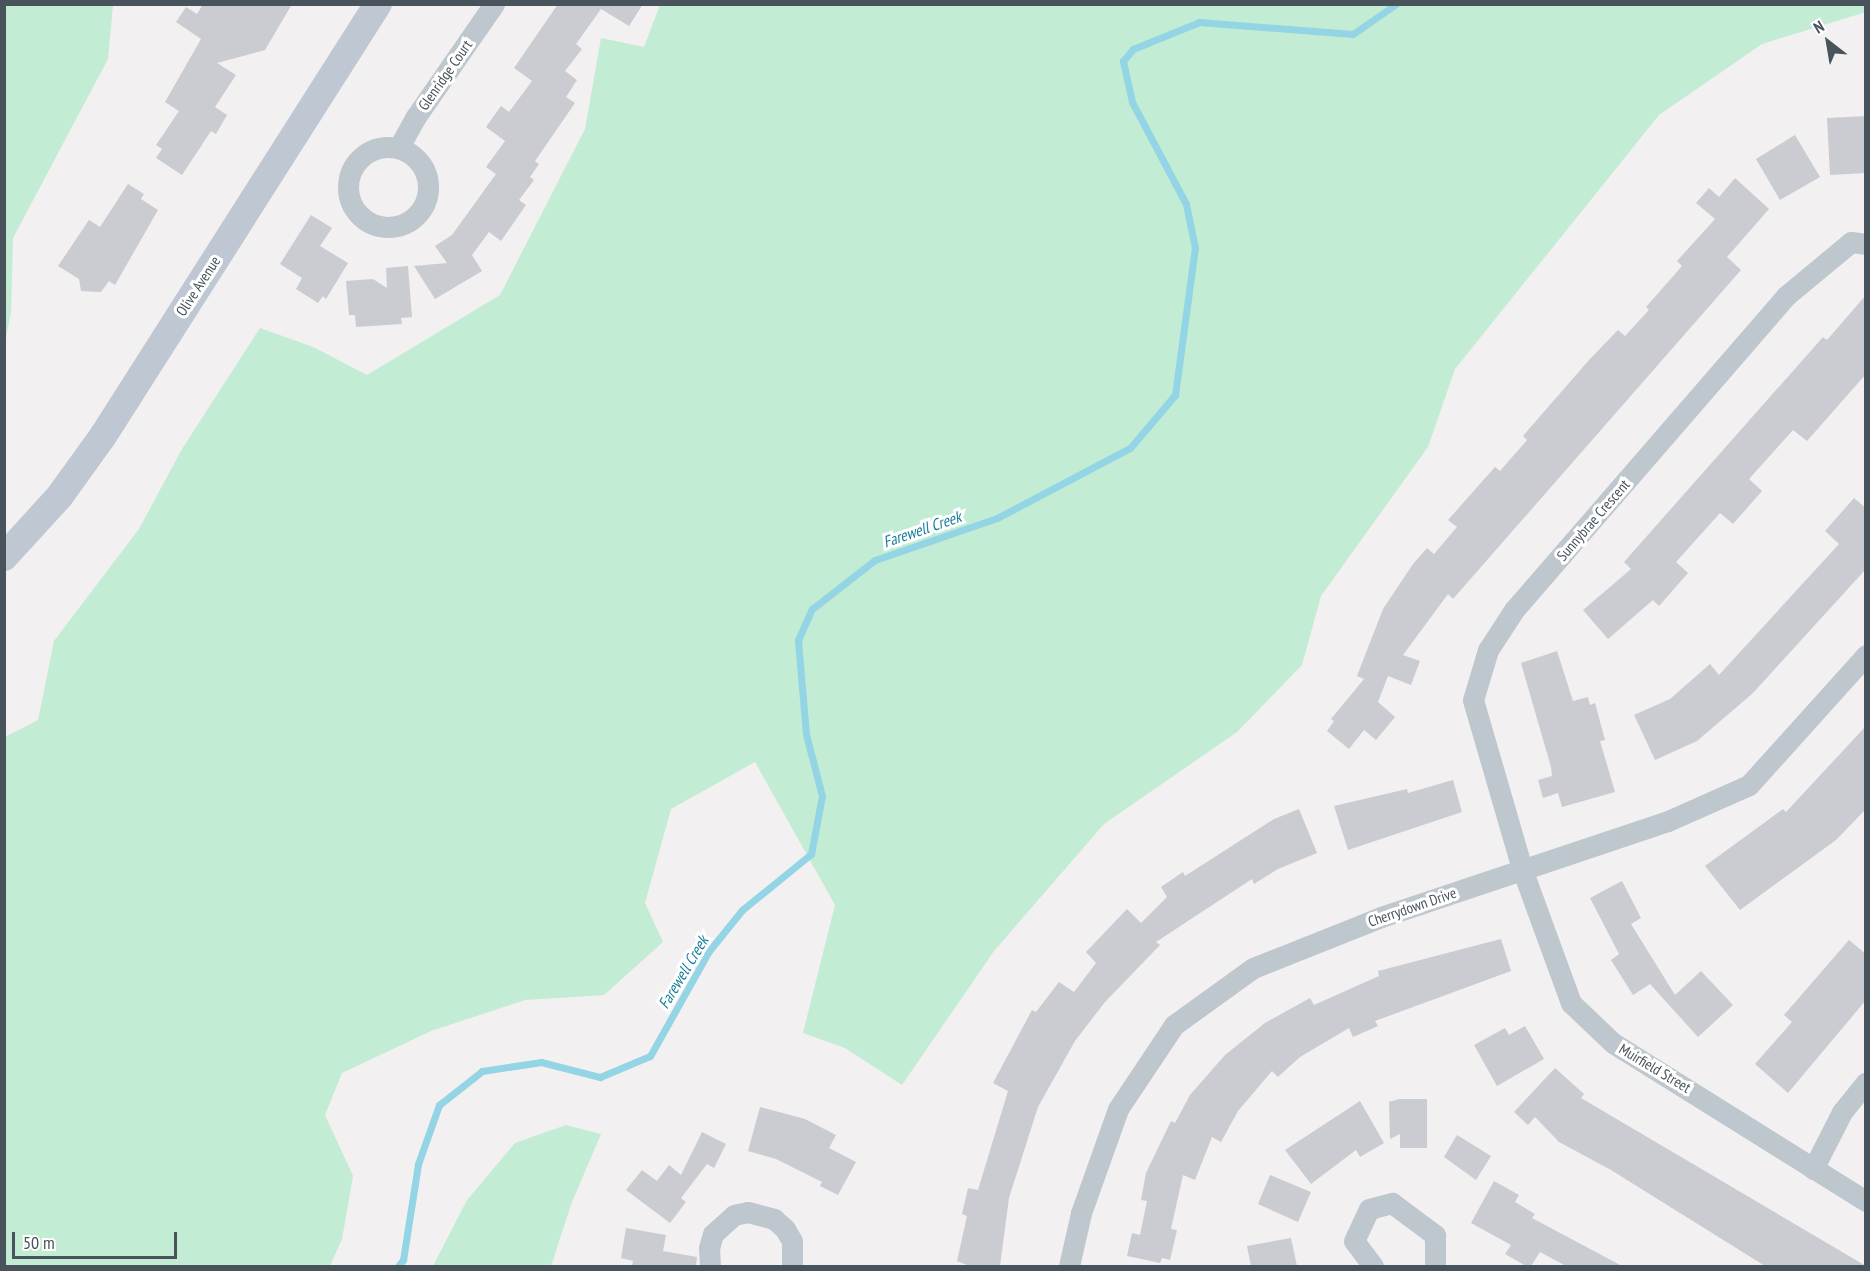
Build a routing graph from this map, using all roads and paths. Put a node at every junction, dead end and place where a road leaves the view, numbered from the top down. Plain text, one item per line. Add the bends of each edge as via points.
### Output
1 (378, 4) edge
2 (494, 4) edge
3 (399, 147) dead end
4 (1866, 244) edge
5 (4, 557) edge
6 (1866, 655) edge
7 (1522, 869) junction
8 (1866, 1082) edge
9 (1813, 1169) junction
10 (1866, 1201) edge
11 (710, 1266) edge
12 (792, 1266) edge
13 (1069, 1266) edge
14 (1373, 1266) edge
15 (1435, 1266) edge

1 - 5 main road, Olive Avenue via 103,436 58,496
2 - 3 street, Glenridge Court
4 - 7 street, Sunnybrae Crescent via 1851,242 1786,296 1514,610 1488,650 1473,700
6 - 7 street, Cherrydown Drive via 1749,785 1668,821
7 - 9 street, Muirfield Street via 1571,1003 1613,1043
7 - 13 street, Cherrydown Drive via 1381,917 1253,968 1174,1025 1118,1109 1081,1213
8 - 9 street via 1842,1112
9 - 10 street, Muirfield Street
11 - 12 street via 713,1234 734,1215 748,1212 762,1214 785,1229 792,1241
14 - 15 street via 1354,1241 1369,1209 1392,1203 1435,1235

